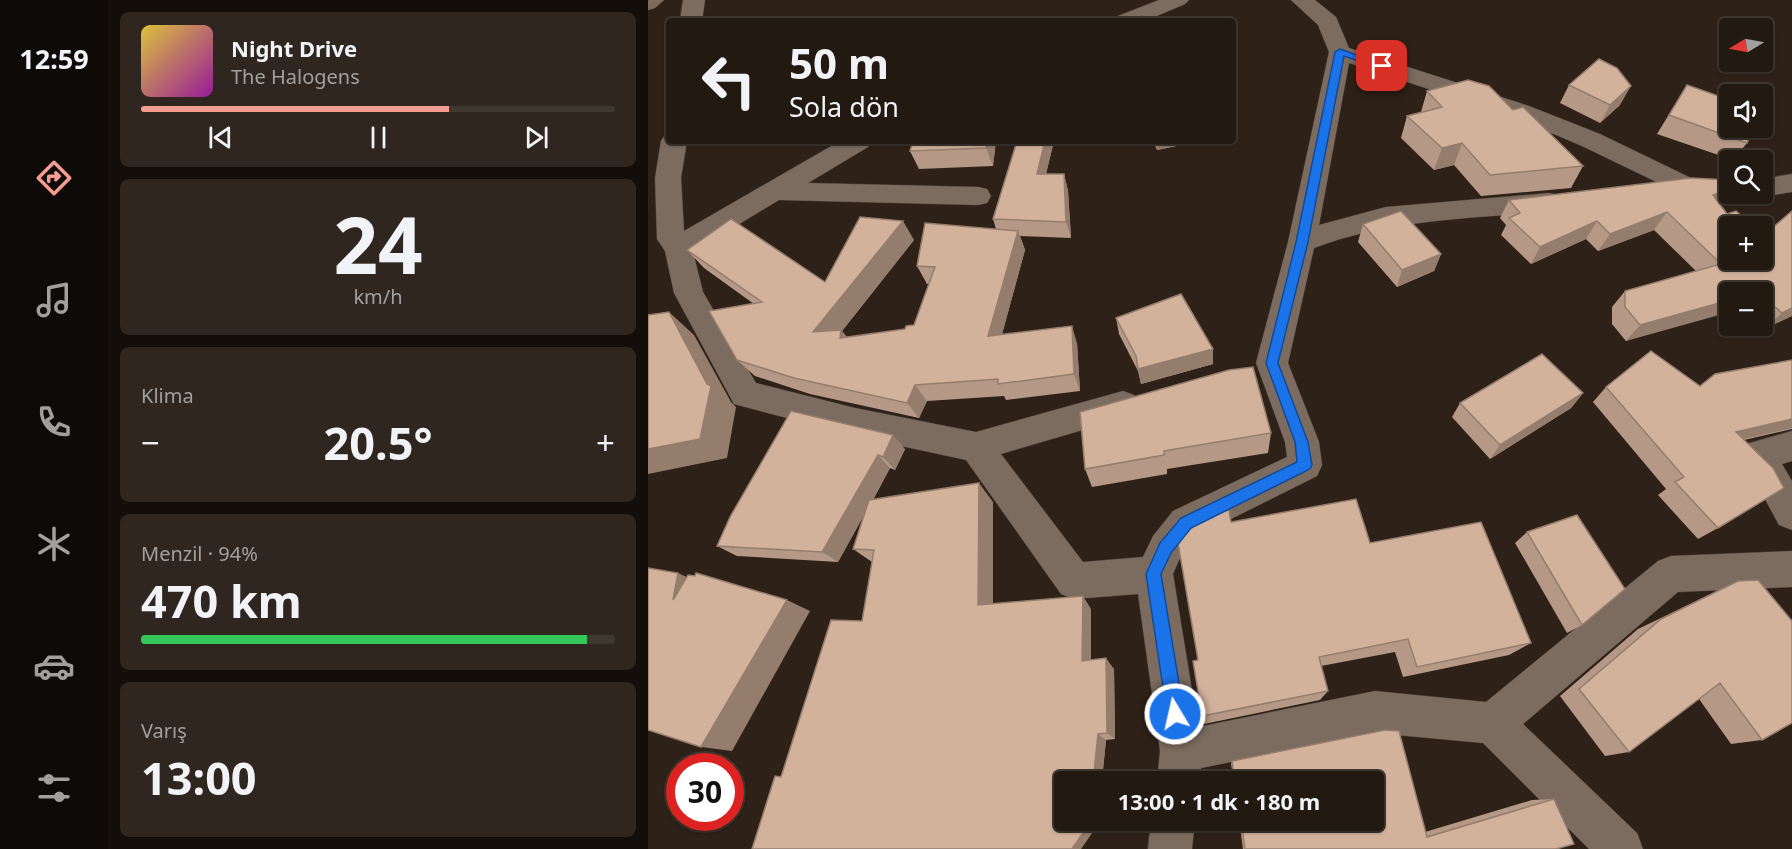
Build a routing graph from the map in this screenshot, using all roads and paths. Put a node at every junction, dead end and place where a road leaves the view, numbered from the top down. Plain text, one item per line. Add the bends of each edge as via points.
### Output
1 (652, 0) edge
2 (694, 0) edge
3 (1178, 0) edge
4 (1302, 0) edge
5 (648, 4) edge
6 (691, 18) edge
7 (1133, 18) edge
8 (1340, 52) junction
9 (674, 144) edge
10 (854, 144) edge
11 (1792, 183) edge
12 (1682, 184) junction
13 (1773, 186) edge
14 (1709, 187) edge
15 (1637, 190) edge
16 (773, 191) junction
17 (978, 196) dead end
18 (1570, 200) edge
19 (1302, 242) junction
20 (678, 249) junction
21 (1147, 399) edge
22 (1792, 446) edge
23 (976, 447) junction
24 (1792, 513) edge
25 (1792, 569) edge
26 (1154, 574) junction
27 (1491, 723) junction
28 (1179, 766) edge
29 (1172, 831) edge
30 (1170, 849) edge
31 (1621, 849) edge

1 - 5 street
2 - 6 street
3 - 7 street
4 - 8 street via 1328,22
8 - 12 street via 1520,111
8 - 19 street
9 - 20 street via 668,178 671,239
10 - 16 street
11 - 13 street
12 - 14 street
12 - 15 street
16 - 17 street
16 - 20 street
18 - 19 street via 1386,217
19 - 26 street via 1261,366 1302,442 1305,465 1186,523 1166,548
20 - 23 street via 689,293 745,394
21 - 23 street
22 - 24 street via 1758,454
23 - 26 street via 1074,581
25 - 27 street via 1671,574
26 - 28 street
27 - 28 street via 1375,712
27 - 31 street
29 - 30 street

